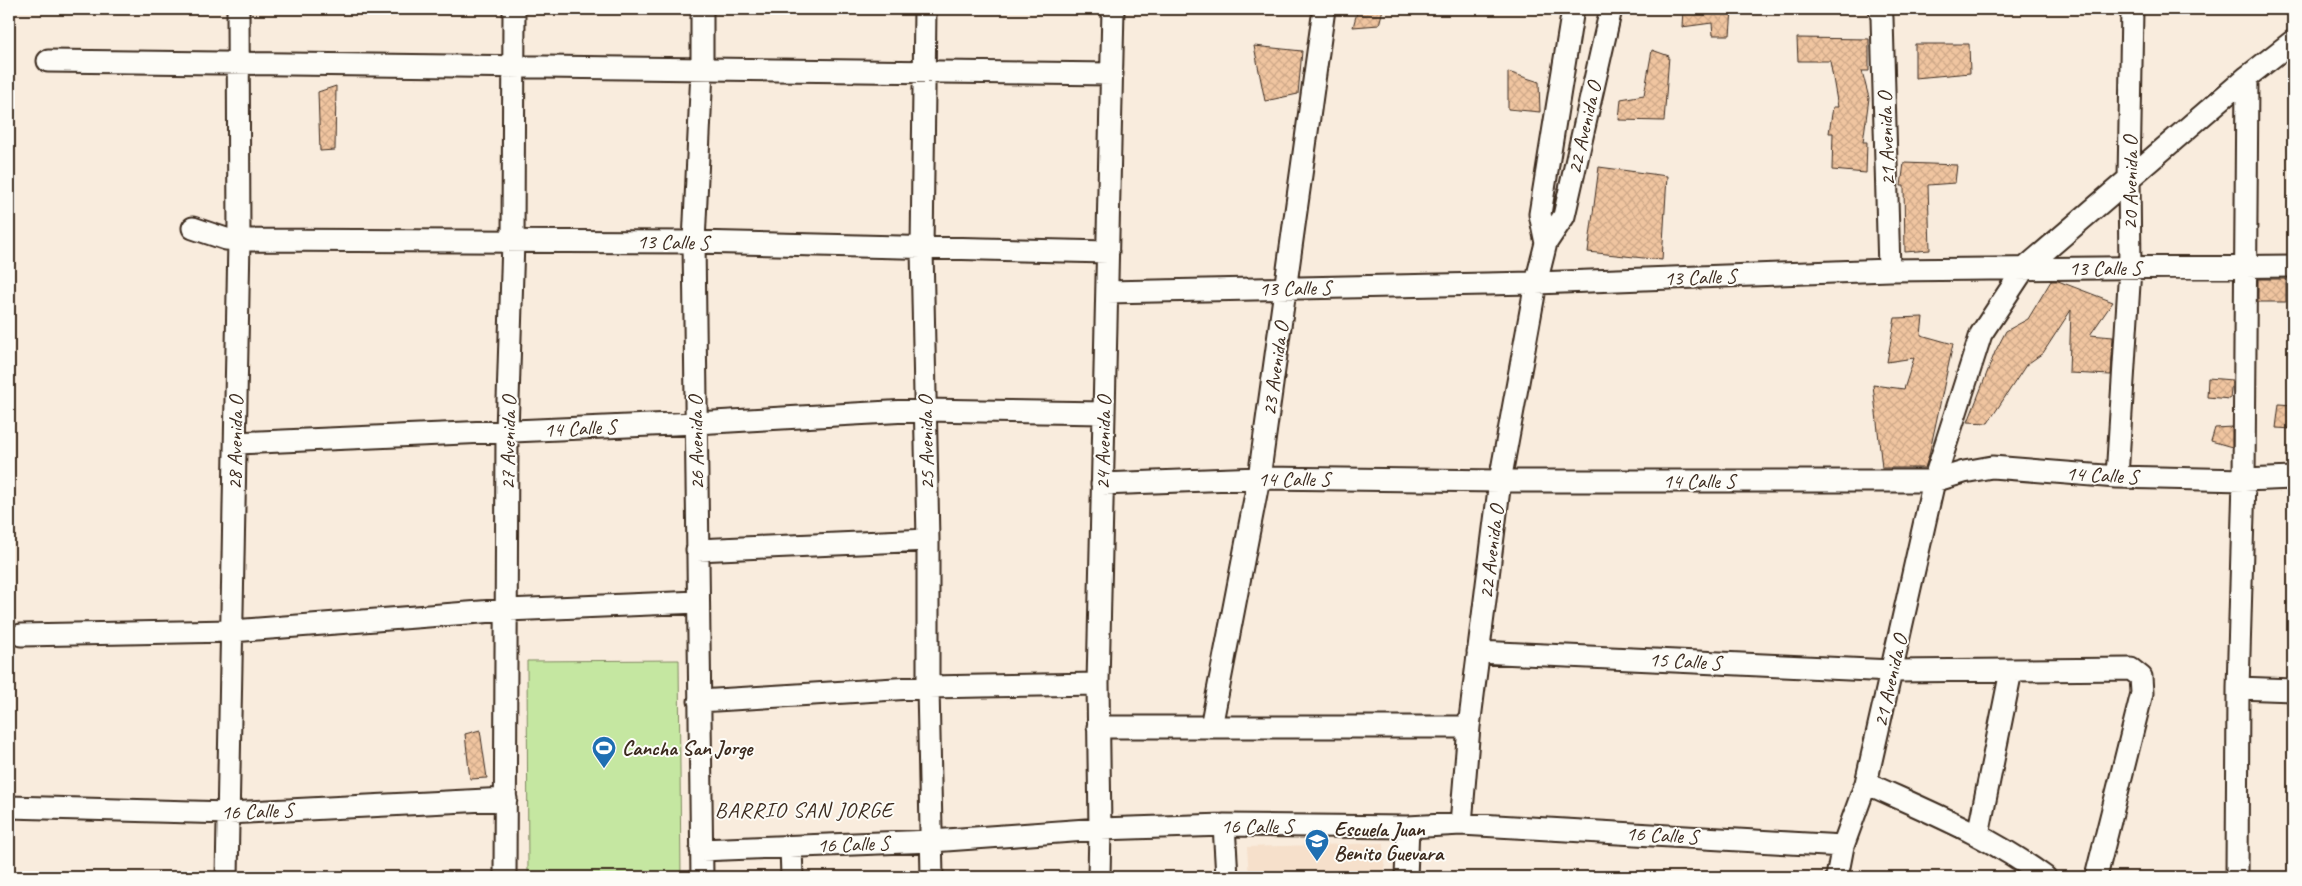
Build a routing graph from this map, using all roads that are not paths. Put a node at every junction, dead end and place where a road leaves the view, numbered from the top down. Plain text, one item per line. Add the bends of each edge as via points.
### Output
1 (238, 9) edge
2 (514, 9) edge
3 (702, 9) edge
4 (925, 9) edge
5 (1113, 9) edge
6 (1324, 9) edge
7 (1573, 9) edge
8 (1610, 9) edge
9 (1880, 9) edge
10 (2132, 9) edge
11 (2293, 41) edge
12 (1565, 52) junction
13 (1599, 57) junction
14 (48, 61) dead end
15 (239, 64) junction
16 (514, 67) junction
17 (702, 70) junction
18 (925, 72) junction
19 (1112, 74) junction
20 (2247, 77) junction
21 (2129, 178) junction
22 (193, 228) dead end
23 (239, 240) junction
24 (513, 241) junction
25 (694, 242) junction
26 (1546, 243) junction
27 (922, 249) junction
28 (1108, 252) junction
29 (2293, 266) edge
30 (2245, 267) junction
31 (2130, 268) junction
32 (2024, 269) junction
33 (1889, 270) junction
34 (1536, 283) junction
35 (1286, 288) junction
36 (1107, 292) junction
37 (925, 410) junction
38 (1104, 413) junction
39 (696, 423) junction
40 (507, 432) junction
41 (236, 443) junction
42 (2117, 477) junction
43 (1259, 478) junction
44 (2293, 478) edge
45 (2244, 480) junction
46 (1500, 481) junction
47 (1934, 481) junction
48 (1102, 484) junction
49 (928, 540) junction
50 (697, 550) junction
51 (698, 602) junction
52 (508, 610) junction
53 (232, 631) junction
54 (22, 635) dead end
55 (1478, 652) junction
56 (1892, 671) junction
57 (2011, 671) junction
58 (1098, 684) junction
59 (928, 687) junction
60 (2238, 688) junction
61 (2293, 690) edge
62 (699, 701) junction
63 (1098, 726) junction
64 (1212, 727) junction
65 (1469, 727) junction
66 (1866, 783) junction
67 (506, 799) junction
68 (9, 807) edge
69 (229, 813) junction
70 (1460, 824) junction
71 (1224, 826) junction
72 (1408, 827) junction
73 (1100, 829) junction
74 (1978, 835) junction
75 (932, 841) junction
76 (1843, 846) junction
77 (791, 847) junction
78 (701, 850) junction
79 (2018, 868) edge
80 (228, 877) edge
81 (506, 877) edge
82 (702, 877) edge
83 (792, 877) edge
84 (932, 877) edge
85 (1099, 877) edge
86 (1227, 877) edge
87 (1406, 877) edge
88 (1836, 877) edge
89 (2045, 877) edge
90 (2096, 877) edge
91 (2237, 877) edge

1 - 15 street, 28 Avenida O
2 - 16 street, 27 Avenida O
3 - 17 street, 26 Avenida O
4 - 18 street, 25 Avenida O
5 - 19 street, 24 Avenida O
6 - 35 street, 23 Avenida O
7 - 12 street
8 - 13 street, 22 Avenida O
9 - 33 street, 21 Avenida O
10 - 21 street, 20 Avenida O
11 - 20 street, 21 Avenida O
12 - 13 street
12 - 26 street via 1540,214
13 - 26 street, 22 Avenida O via 1564,216
14 - 15 street
15 - 16 street
15 - 23 street, 28 Avenida O
16 - 17 street
16 - 24 street, 27 Avenida O
17 - 18 street
17 - 25 street, 26 Avenida O
18 - 19 street
18 - 27 street, 25 Avenida O
19 - 28 street, 24 Avenida O
20 - 21 street, 21 Avenida O
20 - 30 street
21 - 31 street, 20 Avenida O
21 - 32 street, 21 Avenida O
22 - 23 street, 13 Calle S
23 - 24 street, 13 Calle S
23 - 41 street, 28 Avenida O
24 - 25 street, 13 Calle S
24 - 40 street, 27 Avenida O
25 - 27 street, 13 Calle S
25 - 39 street, 26 Avenida O
26 - 34 street, 22 Avenida O
27 - 28 street, 13 Calle S
27 - 37 street, 25 Avenida O
28 - 36 street, 24 Avenida O
29 - 30 street, 13 Calle S
30 - 31 street, 13 Calle S
30 - 45 street
31 - 32 street, 13 Calle S
31 - 42 street, 20 Avenida O
32 - 33 street, 13 Calle S
32 - 47 street, 21 Avenida O via 1981,334
33 - 34 street, 13 Calle S
34 - 35 street, 13 Calle S
34 - 46 street, 22 Avenida O
35 - 36 street, 13 Calle S
35 - 43 street, 23 Avenida O
36 - 38 street, 24 Avenida O
37 - 38 street, 14 Calle S
37 - 39 street, 14 Calle S
37 - 49 street, 25 Avenida O
38 - 48 street, 24 Avenida O
39 - 40 street, 14 Calle S
39 - 50 street, 26 Avenida O
40 - 41 street, 14 Calle S
40 - 52 street, 27 Avenida O
41 - 53 street, 28 Avenida O
42 - 45 street, 14 Calle S
42 - 47 street, 14 Calle S via 1992,467
43 - 46 street, 14 Calle S
43 - 48 street, 14 Calle S
43 - 64 street, 23 Avenida O
44 - 45 street, 14 Calle S
45 - 60 street
46 - 47 street, 14 Calle S
46 - 55 street, 22 Avenida O
47 - 56 street, 21 Avenida O
48 - 58 street, 24 Avenida O
49 - 50 street
49 - 59 street, 25 Avenida O
50 - 51 street, 26 Avenida O
51 - 52 street
51 - 62 street, 26 Avenida O
52 - 53 street
52 - 67 street, 27 Avenida O
53 - 54 street
53 - 69 street, 28 Avenida O
55 - 56 street, 15 Calle S
55 - 65 street, 22 Avenida O
56 - 57 street, 15 Calle S
56 - 66 street, 21 Avenida O
57 - 74 street
57 - 90 street, 15 Calle S via 2130,669 2141,677 2142,693
58 - 59 street
58 - 63 street, 24 Avenida O
59 - 62 street
59 - 75 street, 25 Avenida O
60 - 61 street
60 - 91 street
62 - 78 street, 26 Avenida O
63 - 64 street
63 - 73 street, 24 Avenida O
64 - 65 street
65 - 70 street, 22 Avenida O
66 - 74 street
66 - 76 street, 21 Avenida O
67 - 69 street, 16 Calle S
67 - 81 street, 27 Avenida O
68 - 69 street, 16 Calle S
69 - 80 street, 28 Avenida O
70 - 72 street, 16 Calle S
70 - 76 street, 16 Calle S
71 - 72 street, 16 Calle S
71 - 73 street, 16 Calle S
71 - 86 street
72 - 87 street
73 - 75 street, 16 Calle S
73 - 85 street, 24 Avenida O
74 - 79 street
75 - 77 street, 16 Calle S
75 - 84 street, 25 Avenida O
76 - 88 street, 21 Avenida O
77 - 78 street, 16 Calle S
77 - 83 street
78 - 82 street, 26 Avenida O
79 - 89 street

